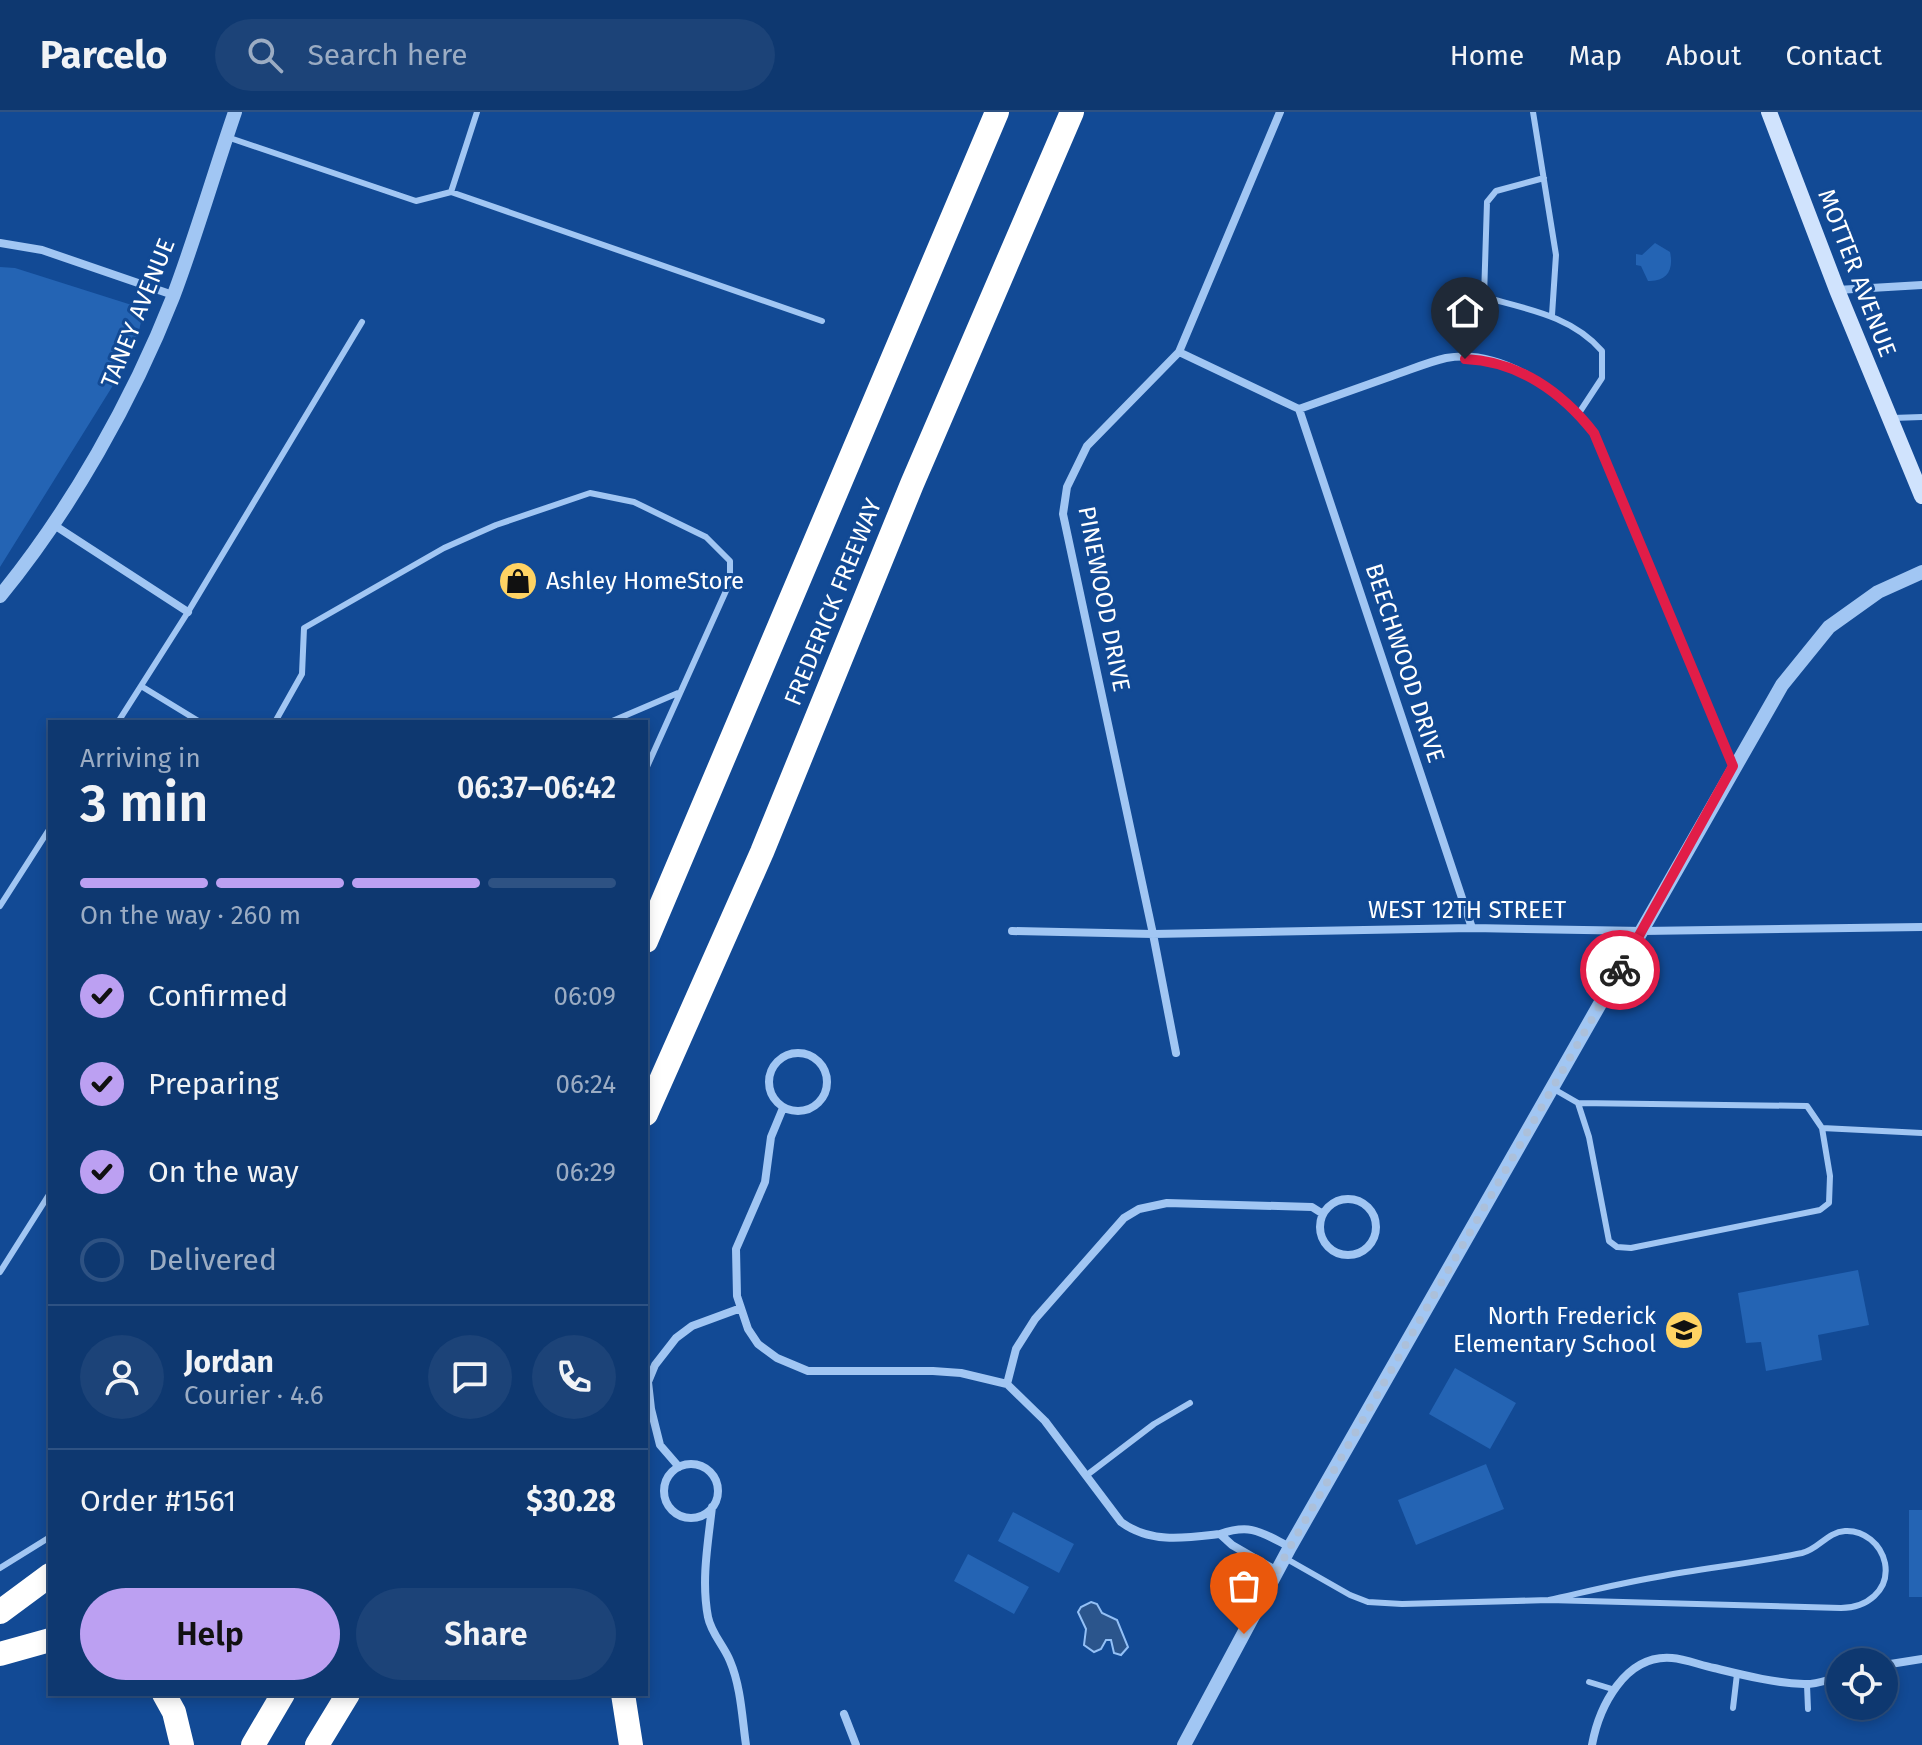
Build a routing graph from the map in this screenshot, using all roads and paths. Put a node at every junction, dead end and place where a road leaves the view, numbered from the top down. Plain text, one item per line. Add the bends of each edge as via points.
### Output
1 (235, 112) edge
2 (477, 112) edge
3 (997, 112) edge
4 (1072, 112) edge
5 (1280, 112) edge
6 (1533, 112) edge
7 (1769, 112) edge
8 (227, 137) junction
9 (1544, 178) junction
10 (451, 192) junction
11 (0, 243) edge
12 (1922, 285) edge
13 (1837, 290) junction
14 (173, 295) junction
15 (1552, 315) junction
16 (822, 321) dead end
17 (362, 322) dead end
18 (1179, 352) junction
19 (1299, 409) junction
20 (1579, 413) junction
21 (1922, 417) edge
22 (1888, 418) junction
23 (1922, 496) edge
24 (54, 525) junction
25 (1922, 572) edge
26 (0, 596) edge
27 (188, 612) junction
28 (141, 686) junction
29 (678, 693) junction
30 (119, 720) edge
31 (197, 720) edge
32 (276, 720) edge
33 (615, 720) edge
34 (648, 764) edge
35 (1733, 766) junction
36 (48, 831) edge
37 (0, 906) edge
38 (1922, 927) edge
39 (1472, 928) junction
40 (1012, 931) dead end
41 (1643, 931) junction
42 (1153, 934) junction
43 (648, 936) edge
44 (1176, 1053) dead end
45 (1552, 1088) junction
46 (1578, 1103) junction
47 (783, 1108) junction
48 (648, 1109) edge
49 (1822, 1128) junction
50 (1922, 1133) edge
51 (48, 1196) edge
52 (1323, 1214) junction
53 (0, 1272) edge
54 (741, 1308) junction
55 (1007, 1384) junction
56 (1190, 1403) dead end
57 (679, 1467) junction
58 (1087, 1475) junction
59 (712, 1507) junction
60 (1220, 1534) junction
61 (48, 1538) edge
62 (1284, 1559) junction
63 (2, 1566) edge
64 (48, 1576) edge
65 (1549, 1600) junction
66 (0, 1612) edge
67 (48, 1641) edge
68 (0, 1654) edge
69 (1922, 1659) edge
70 (1898, 1663) edge
71 (1737, 1674) junction
72 (1826, 1680) edge
73 (1589, 1682) dead end
74 (1807, 1685) junction
75 (1612, 1689) junction
76 (165, 1696) edge
77 (282, 1696) edge
78 (347, 1696) edge
79 (623, 1696) edge
80 (1733, 1708) dead end
81 (1808, 1709) dead end
82 (844, 1714) dead end
83 (182, 1745) edge
84 (253, 1745) edge
85 (317, 1745) edge
86 (631, 1745) edge
87 (746, 1745) edge
88 (856, 1745) edge
89 (1184, 1745) edge
90 (1592, 1745) edge

1 - 8 street, TANEY AVENUE
2 - 10 lane
3 - 43 highway, FREDERICK FREEWAY
4 - 48 highway, FREDERICK FREEWAY via 762,852
5 - 18 street, PINEWOOD DRIVE
6 - 9 lane
7 - 13 main road, MOTTER AVENUE
8 - 10 lane via 416,201
8 - 14 street, TANEY AVENUE
9 - 15 lane via 1556,255
9 - 15 lane via 1496,191 1487,202 1484,297
10 - 16 lane
11 - 14 street via 42,250
12 - 13 street
13 - 22 main road, MOTTER AVENUE
14 - 24 street, TANEY AVENUE via 136,384
15 - 20 lane via 1602,351 1602,378
17 - 27 lane
18 - 19 street
18 - 42 street, PINEWOOD DRIVE via 1087,446 1067,487 1063,514
19 - 20 street via 1448,358 1517,370
19 - 39 street, BEECHWOOD DRIVE
20 - 35 street via 1594,433
21 - 22 lane
22 - 23 main road, MOTTER AVENUE
24 - 26 street, TANEY AVENUE
24 - 27 street
25 - 35 street via 1878,592 1829,627 1782,685
27 - 28 lane
28 - 30 lane
28 - 31 lane
29 - 32 lane via 730,582 730,561 706,537 634,502 590,493 444,548 304,628 302,674
29 - 33 lane
29 - 34 lane
35 - 41 street
36 - 37 lane
38 - 41 street, WEST 12TH STREET
39 - 41 street, WEST 12TH STREET
39 - 42 street, WEST 12TH STREET
40 - 42 street, WEST 12TH STREET
41 - 45 street
42 - 44 street, PINEWOOD DRIVE
45 - 46 lane
45 - 62 street
46 - 49 lane via 1807,1106
46 - 49 lane via 1609,1241 1617,1247 1656,1245 1820,1210 1829,1203 1830,1176
47 - 47 street via 804,1111 822,1100 827,1079 817,1060 797,1052 770,1070 769,1091
47 - 54 street via 771,1137 765,1182 736,1249
49 - 50 lane
51 - 53 lane
52 - 52 street via 1322,1238 1341,1254 1365,1249 1373,1239 1374,1215 1355,1199 1331,1204
52 - 55 street via 1312,1207 1167,1203 1139,1209 1124,1218 1035,1319 1016,1349
54 - 55 street via 758,1344 808,1371 947,1372
54 - 57 street via 692,1326 676,1338 648,1382 660,1445
55 - 58 street via 1045,1421
56 - 58 lane
57 - 59 street via 696,1465 711,1474 717,1490
57 - 59 street via 664,1488 673,1512 698,1517
58 - 60 street via 1121,1522 1139,1534
59 - 87 street via 705,1587 708,1617 738,1686
60 - 62 street via 1232,1545
60 - 62 street via 1239,1527 1255,1530
61 - 63 lane
62 - 65 lane via 1368,1602
62 - 89 street
64 - 66 highway
65 - 65 lane via 1853,1608 1883,1585 1885,1560 1871,1539 1847,1531 1808,1552
67 - 68 highway
69 - 70 street
71 - 74 street
71 - 75 street via 1671,1658 1628,1674
71 - 80 lane
72 - 74 street
73 - 75 lane
74 - 81 lane
75 - 90 street
76 - 83 highway
77 - 84 highway
78 - 85 highway
79 - 86 highway
82 - 88 street

